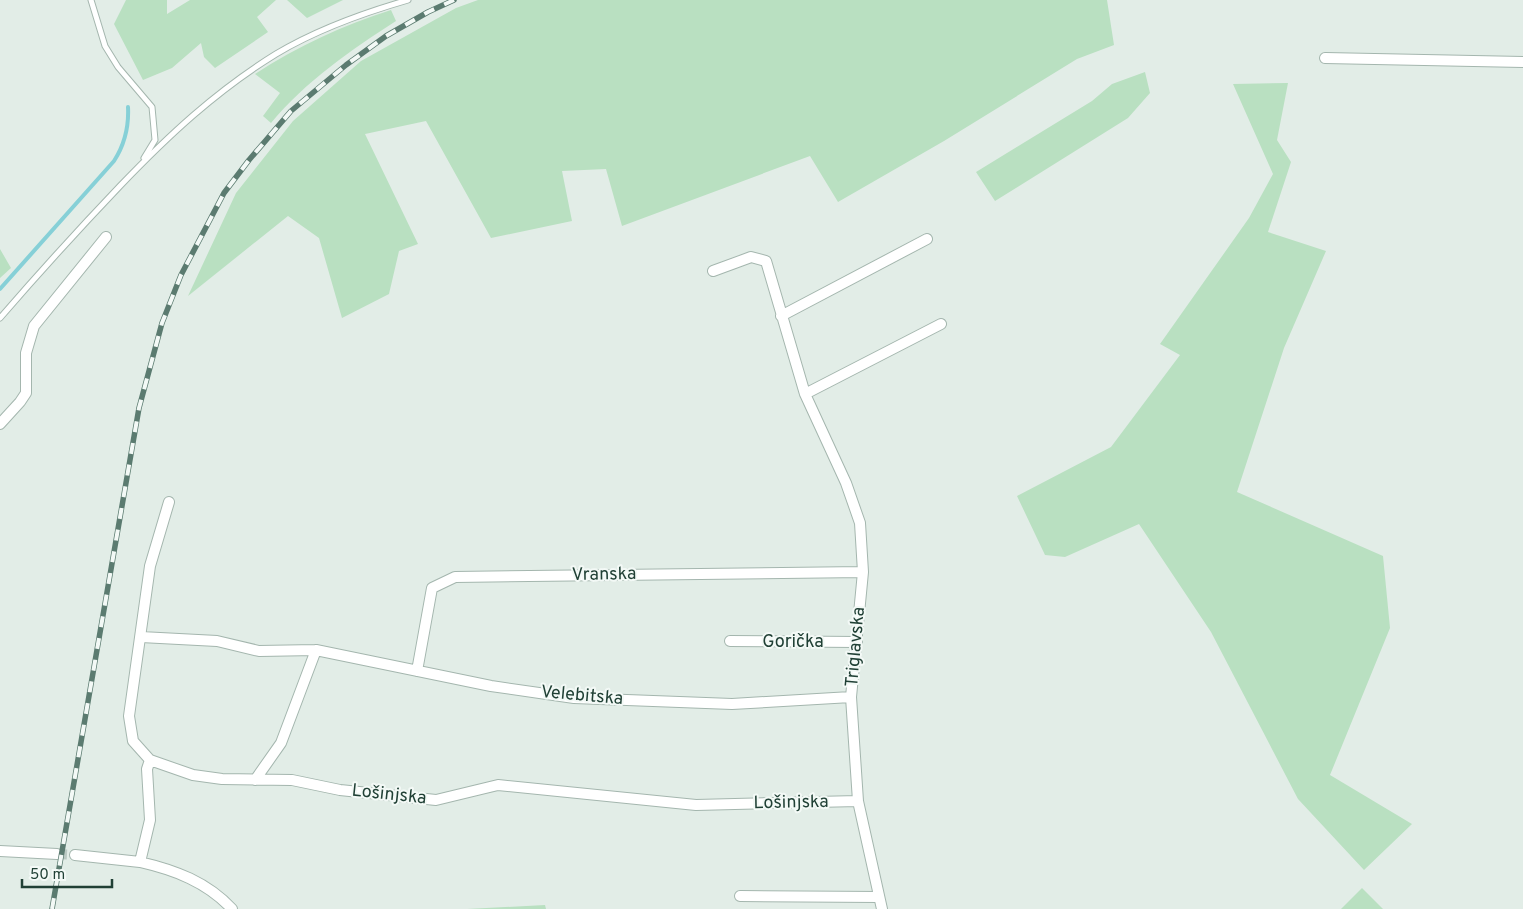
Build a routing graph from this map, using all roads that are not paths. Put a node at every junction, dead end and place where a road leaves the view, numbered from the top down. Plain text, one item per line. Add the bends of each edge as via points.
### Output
1 (91, 0) edge
2 (408, 0) edge
3 (1325, 58) dead end
4 (1523, 62) edge
5 (141, 165) junction
6 (106, 237) dead end
7 (927, 239) dead end
8 (713, 271) dead end
9 (781, 316) junction
10 (0, 318) edge
11 (942, 324) dead end
12 (805, 394) junction
13 (0, 424) edge
14 (169, 502) dead end
15 (863, 572) junction
16 (141, 637) junction
17 (730, 642) dead end
18 (856, 642) junction
19 (316, 650) junction
20 (417, 670) junction
21 (852, 697) junction
22 (150, 760) junction
23 (255, 780) junction
24 (858, 801) junction
25 (0, 851) edge
26 (58, 854) tunnel mouth
27 (75, 855) tunnel mouth
28 (140, 862) junction
29 (740, 896) dead end
30 (879, 897) junction
31 (232, 909) edge
32 (882, 909) edge

1 - 5 lane via 106,46 118,67 152,107 155,140
2 - 5 lane via 320,31 277,54 216,96 177,128
3 - 4 street
5 - 10 lane via 82,225
6 - 13 street via 34,326 26,353 26,393
7 - 9 street
8 - 9 street, Triglavska via 751,257 766,261
9 - 12 street, Triglavska
11 - 12 street
12 - 15 street, Triglavska via 846,483 860,523
14 - 16 street via 150,566
15 - 18 street, Triglavska
15 - 20 street, Vranska via 455,577 432,588
16 - 19 street, Velebitska via 217,641 259,651
16 - 22 street via 129,716 133,741
17 - 18 street, Gorička
18 - 21 street, Triglavska
19 - 20 street, Velebitska
19 - 23 street via 282,743
20 - 21 street, Velebitska via 491,686 574,698 732,704
21 - 24 street, Triglavska
22 - 23 street, Lošinjska via 193,775
22 - 28 street via 147,769 150,820
23 - 24 street, Lošinjska via 292,780 340,790 436,800 498,785 696,805
24 - 30 street, Triglavska
25 - 26 street
27 - 28 street
28 - 31 street via 182,874 219,895
29 - 30 street
30 - 32 street, Triglavska

